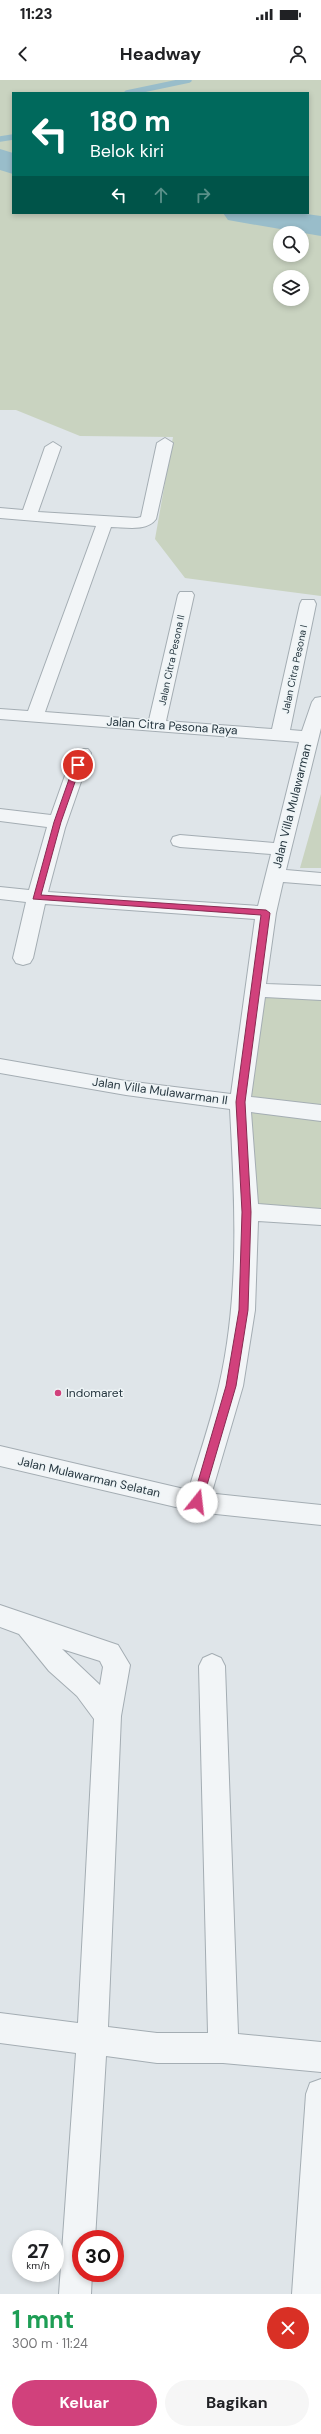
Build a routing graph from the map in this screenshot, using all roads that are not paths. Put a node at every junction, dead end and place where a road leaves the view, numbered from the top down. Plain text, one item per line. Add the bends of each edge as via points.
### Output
1 (165, 444) dead end
2 (53, 447) dead end
3 (0, 513) edge
4 (29, 515) junction
5 (105, 522) junction
6 (186, 595) dead end
7 (308, 604) dead end
8 (321, 702) edge
9 (0, 714) edge
10 (36, 716) junction
11 (157, 724) junction
12 (280, 734) junction
13 (309, 737) junction
14 (82, 753) dead end
15 (0, 815) edge
16 (57, 822) junction
17 (180, 841) dead end
18 (280, 849) junction
19 (275, 875) junction
20 (321, 879) edge
21 (0, 892) edge
22 (36, 897) junction
23 (266, 913) junction
24 (23, 958) dead end
25 (257, 990) junction
26 (321, 993) edge
27 (0, 1066) edge
28 (240, 1102) junction
29 (321, 1113) edge
30 (247, 1212) junction
31 (321, 1217) edge
32 (0, 1456) edge
33 (197, 1502) junction
34 (321, 1515) edge
35 (0, 1616) edge
36 (28, 1625) junction
37 (0, 1634) edge
38 (212, 1666) dead end
39 (108, 1716) junction
40 (0, 2028) edge
41 (92, 2039) junction
42 (223, 2048) junction
43 (321, 2057) edge
44 (321, 2094) edge
45 (75, 2294) edge
46 (308, 2294) edge

1 - 5 street via 148,519 140,523
2 - 4 street
3 - 4 street
4 - 5 street
5 - 10 street
6 - 11 street, Jalan Citra Pesona II
7 - 12 street, Jalan Citra Pesona I
8 - 13 street, Jalan Villa Mulawarman
9 - 10 street, Jalan Citra Pesona Raya
10 - 11 street, Jalan Citra Pesona Raya
11 - 12 street, Jalan Citra Pesona Raya
12 - 13 street, Jalan Citra Pesona Raya
13 - 18 street, Jalan Villa Mulawarman
14 - 16 street
15 - 16 street
16 - 22 street
17 - 18 street
18 - 19 street, Jalan Villa Mulawarman
19 - 20 street, Jalan Villa Mulawarman
19 - 23 street, Jalan Villa Mulawarman
21 - 22 street
22 - 23 street
22 - 24 street
23 - 25 street, Jalan Villa Mulawarman
25 - 26 street
25 - 28 street, Jalan Villa Mulawarman
27 - 28 street, Jalan Villa Mulawarman II via 126,1088
28 - 29 street, Jalan Villa Mulawarman II
28 - 30 street, Jalan Villa Mulawarman
30 - 31 street
30 - 33 street, Jalan Villa Mulawarman via 244,1310 231,1386
32 - 33 street, Jalan Mulawarman Selatan
33 - 34 street, Jalan Mulawarman Selatan
35 - 36 street
36 - 37 street
36 - 39 street via 58,1663 86,1688
36 - 39 street via 109,1653 117,1665
38 - 42 street
39 - 41 street via 95,1932
40 - 41 street
41 - 42 street via 157,2048
41 - 45 street
42 - 43 street
44 - 46 street

